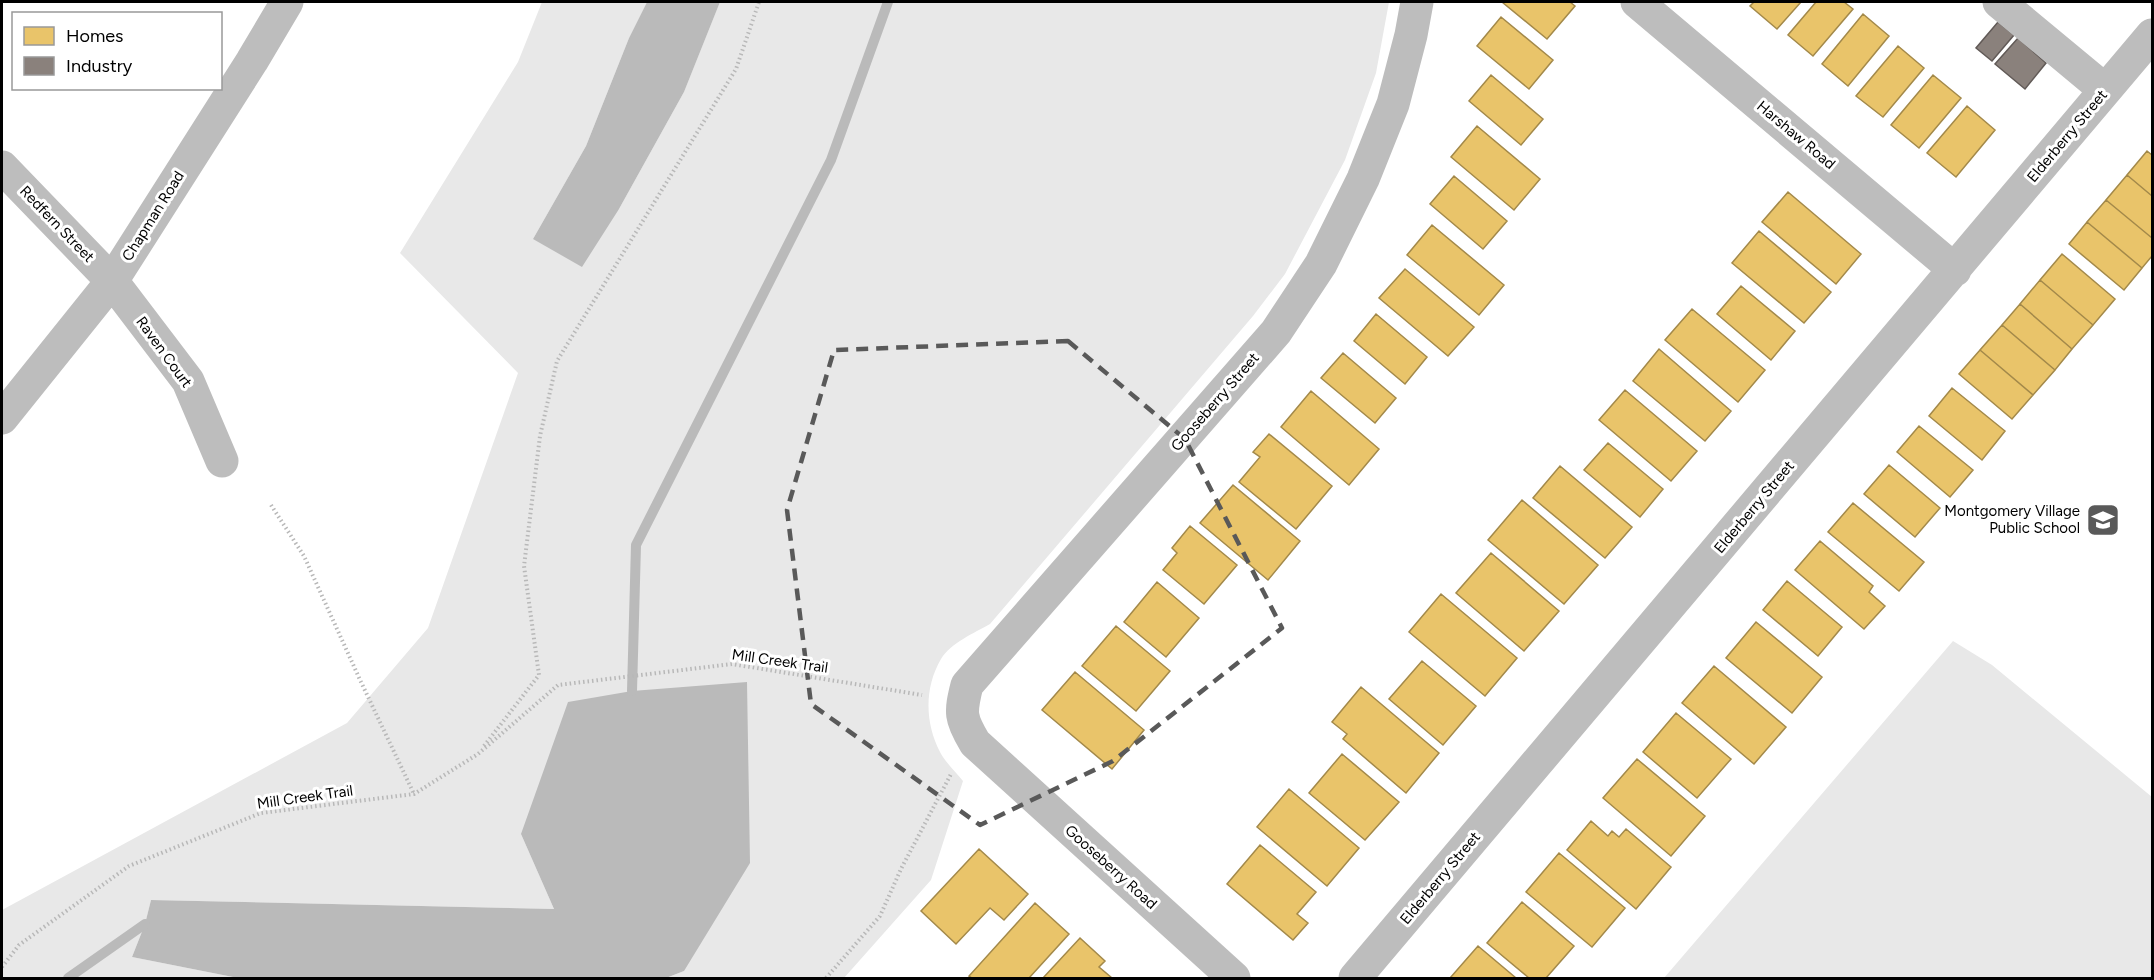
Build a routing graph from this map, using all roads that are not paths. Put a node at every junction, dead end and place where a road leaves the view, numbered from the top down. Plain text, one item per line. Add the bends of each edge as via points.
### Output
1 (286, 2) edge
2 (1418, 2) edge
3 (1637, 2) edge
4 (1999, 2) edge
5 (2152, 35) edge
6 (2105, 90) junction
7 (2, 167) edge
8 (1955, 270) junction
9 (112, 281) junction
10 (2, 418) edge
11 (222, 461) dead end
12 (988, 755) joint
13 (1234, 978) edge
14 (1355, 978) edge

1 - 9 street, Chapman Road
2 - 12 street, Gooseberry Street via 1393,104 1364,179 1321,264 1276,332 967,685 962,722
3 - 8 street, Harshaw Road
4 - 6 street
5 - 6 street, Elderberry Street
6 - 8 street, Elderberry Street
7 - 9 street, Redfern Street
8 - 14 street, Elderberry Street
9 - 10 street, Chapman Road
9 - 11 street, Raven Court via 188,381
12 - 13 street, Gooseberry Road

